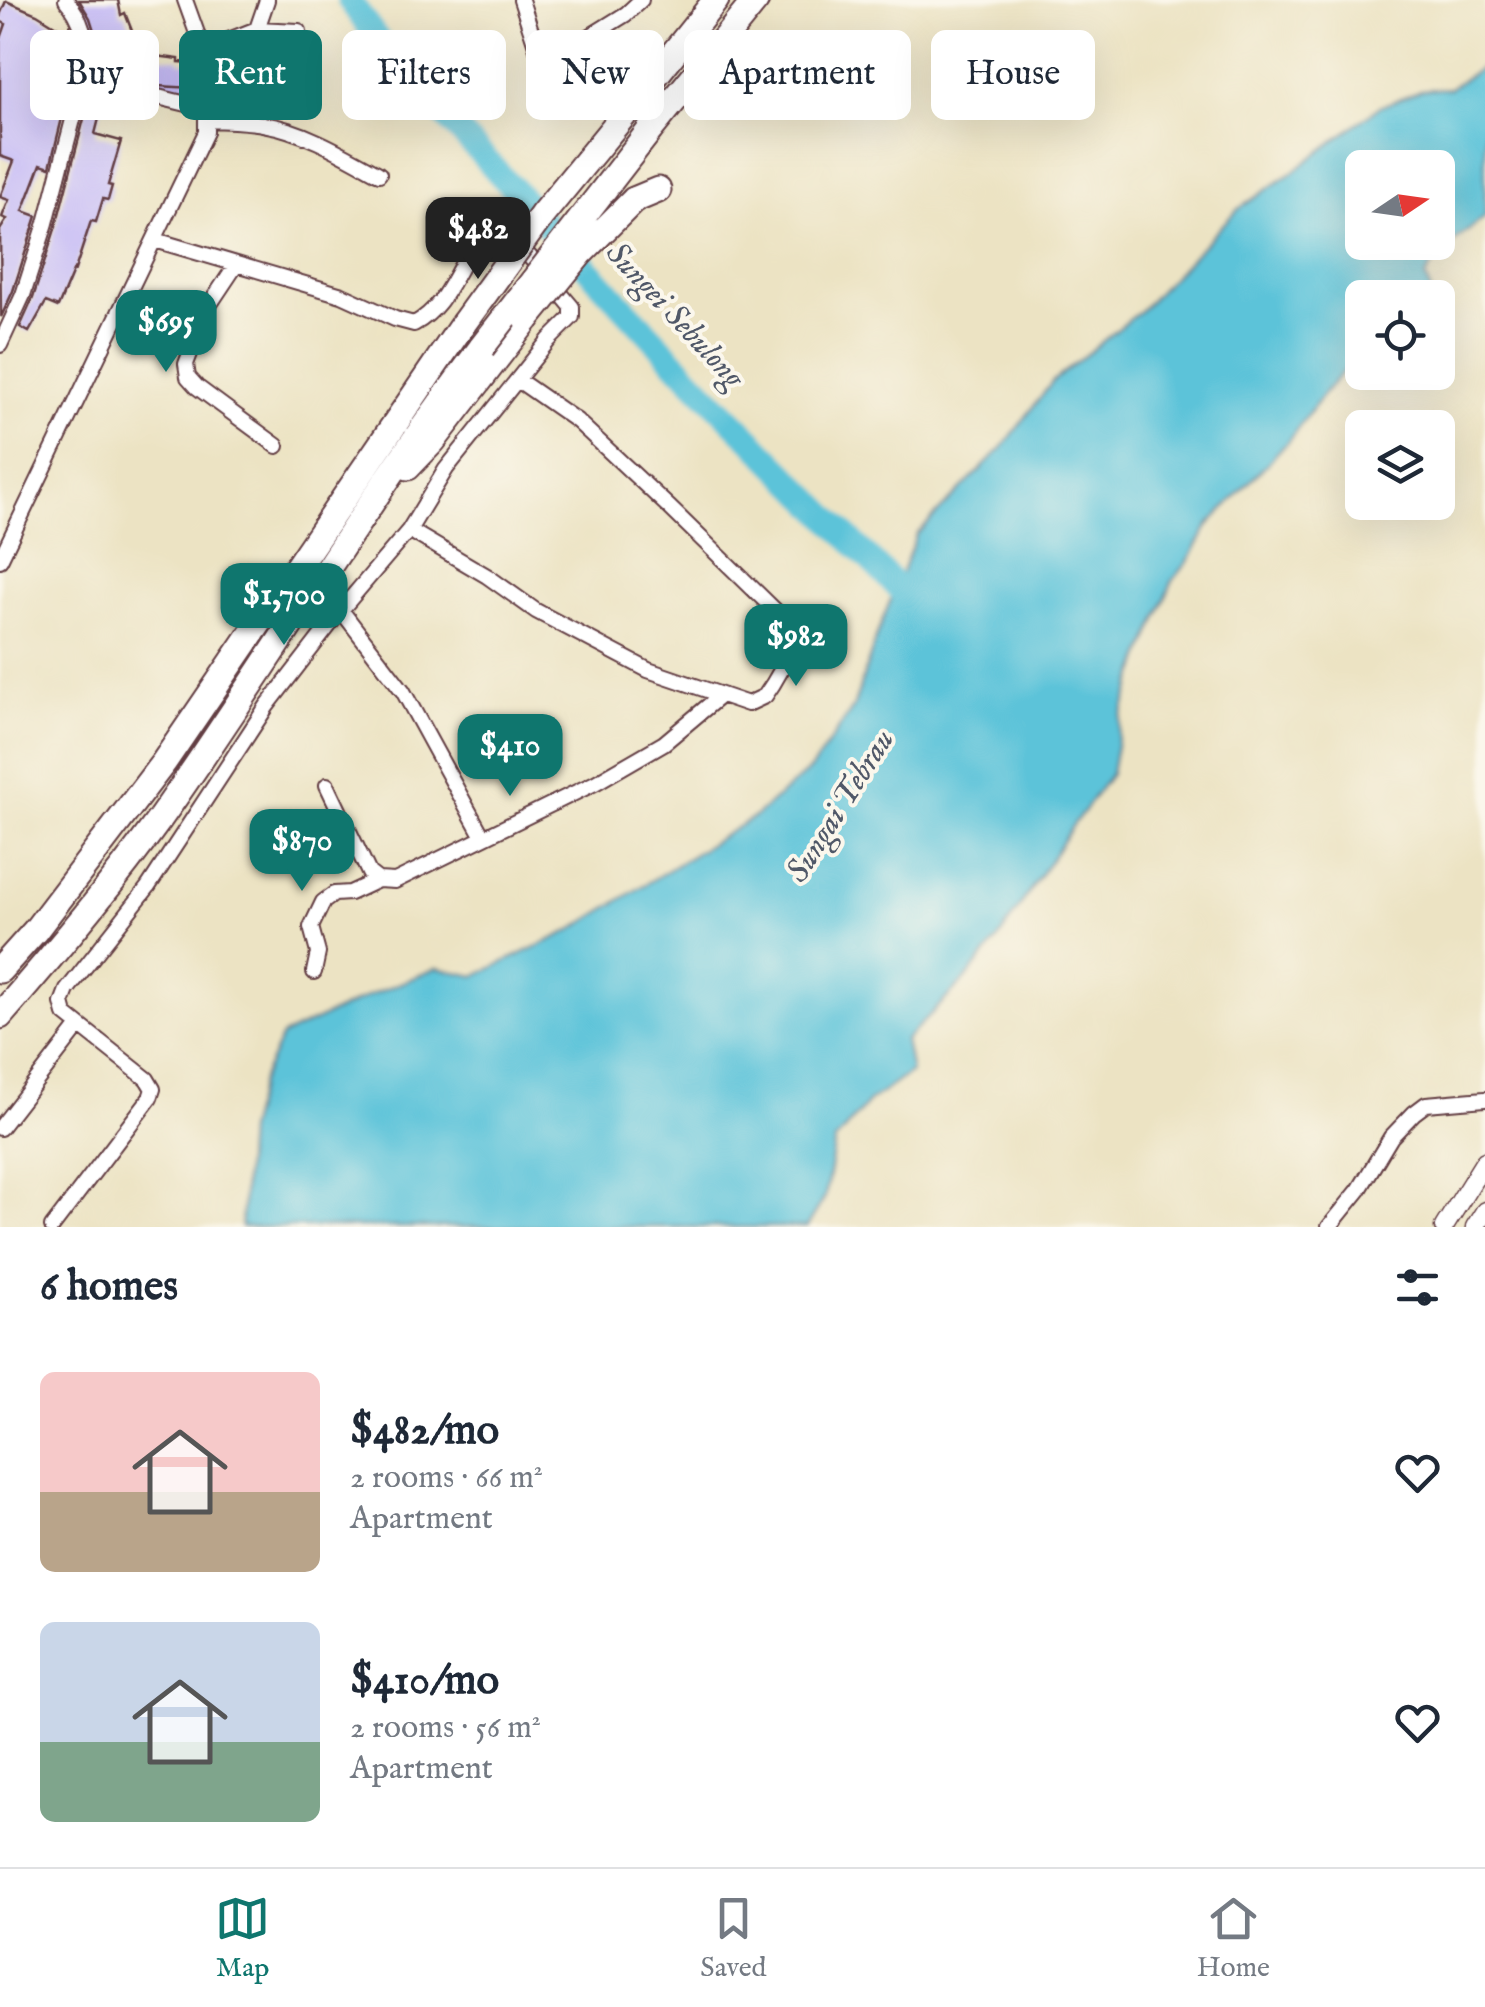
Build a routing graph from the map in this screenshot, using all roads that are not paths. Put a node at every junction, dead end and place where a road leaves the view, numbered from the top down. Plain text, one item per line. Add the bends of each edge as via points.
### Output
1 (66, 0) edge
2 (186, 0) edge
3 (267, 0) edge
4 (520, 0) edge
5 (642, 0) edge
6 (716, 0) edge
7 (756, 0) edge
8 (257, 29) joint
9 (82, 30) edge
10 (196, 30) edge
11 (271, 30) edge
12 (73, 120) edge
13 (204, 120) edge
14 (238, 120) edge
15 (379, 174) dead end
16 (646, 195) dead end
17 (155, 240) junction
18 (236, 265) junction
19 (0, 345) edge
20 (518, 380) junction
21 (277, 446) dead end
22 (370, 505) junction
23 (410, 530) junction
24 (0, 560) edge
25 (341, 610) junction
26 (720, 696) junction
27 (327, 785) dead end
28 (482, 837) junction
29 (378, 880) junction
30 (0, 970) edge
31 (314, 972) dead end
32 (0, 1016) edge
33 (79, 1026) junction
34 (1485, 1099) edge
35 (0, 1128) edge
36 (1485, 1161) edge
37 (1485, 1211) edge
38 (52, 1227) edge
39 (1329, 1227) edge
40 (1444, 1227) edge
41 (1475, 1227) edge

1 - 9 street
2 - 10 street
3 - 8 street
4 - 5 street via 544,62
6 - 30 highway, bridge via 542,215 164,762
7 - 22 highway, bridge via 482,347
8 - 11 street
12 - 19 street via 23,295
13 - 17 street via 206,132
14 - 15 street via 288,130
16 - 22 highway, bridge via 580,254 434,441
17 - 18 street
17 - 24 street
18 - 20 street via 414,324 431,314 478,238 495,227 508,232 572,307 572,317
18 - 21 street via 208,307 186,364 188,376
20 - 23 street via 446,468
20 - 26 street via 577,421 786,621 795,636 791,653 766,696 748,704
22 - 32 highway via 157,822
23 - 25 street
23 - 26 street via 536,610 648,670
25 - 28 street via 403,691
25 - 33 street via 267,706 148,887 67,990 64,1014
26 - 28 street via 664,743
27 - 29 street
28 - 29 street via 395,881
29 - 31 street via 322,902 311,927 318,952
33 - 35 street
33 - 38 street via 153,1089
34 - 39 street via 1426,1104 1414,1113
36 - 40 street
37 - 41 street

